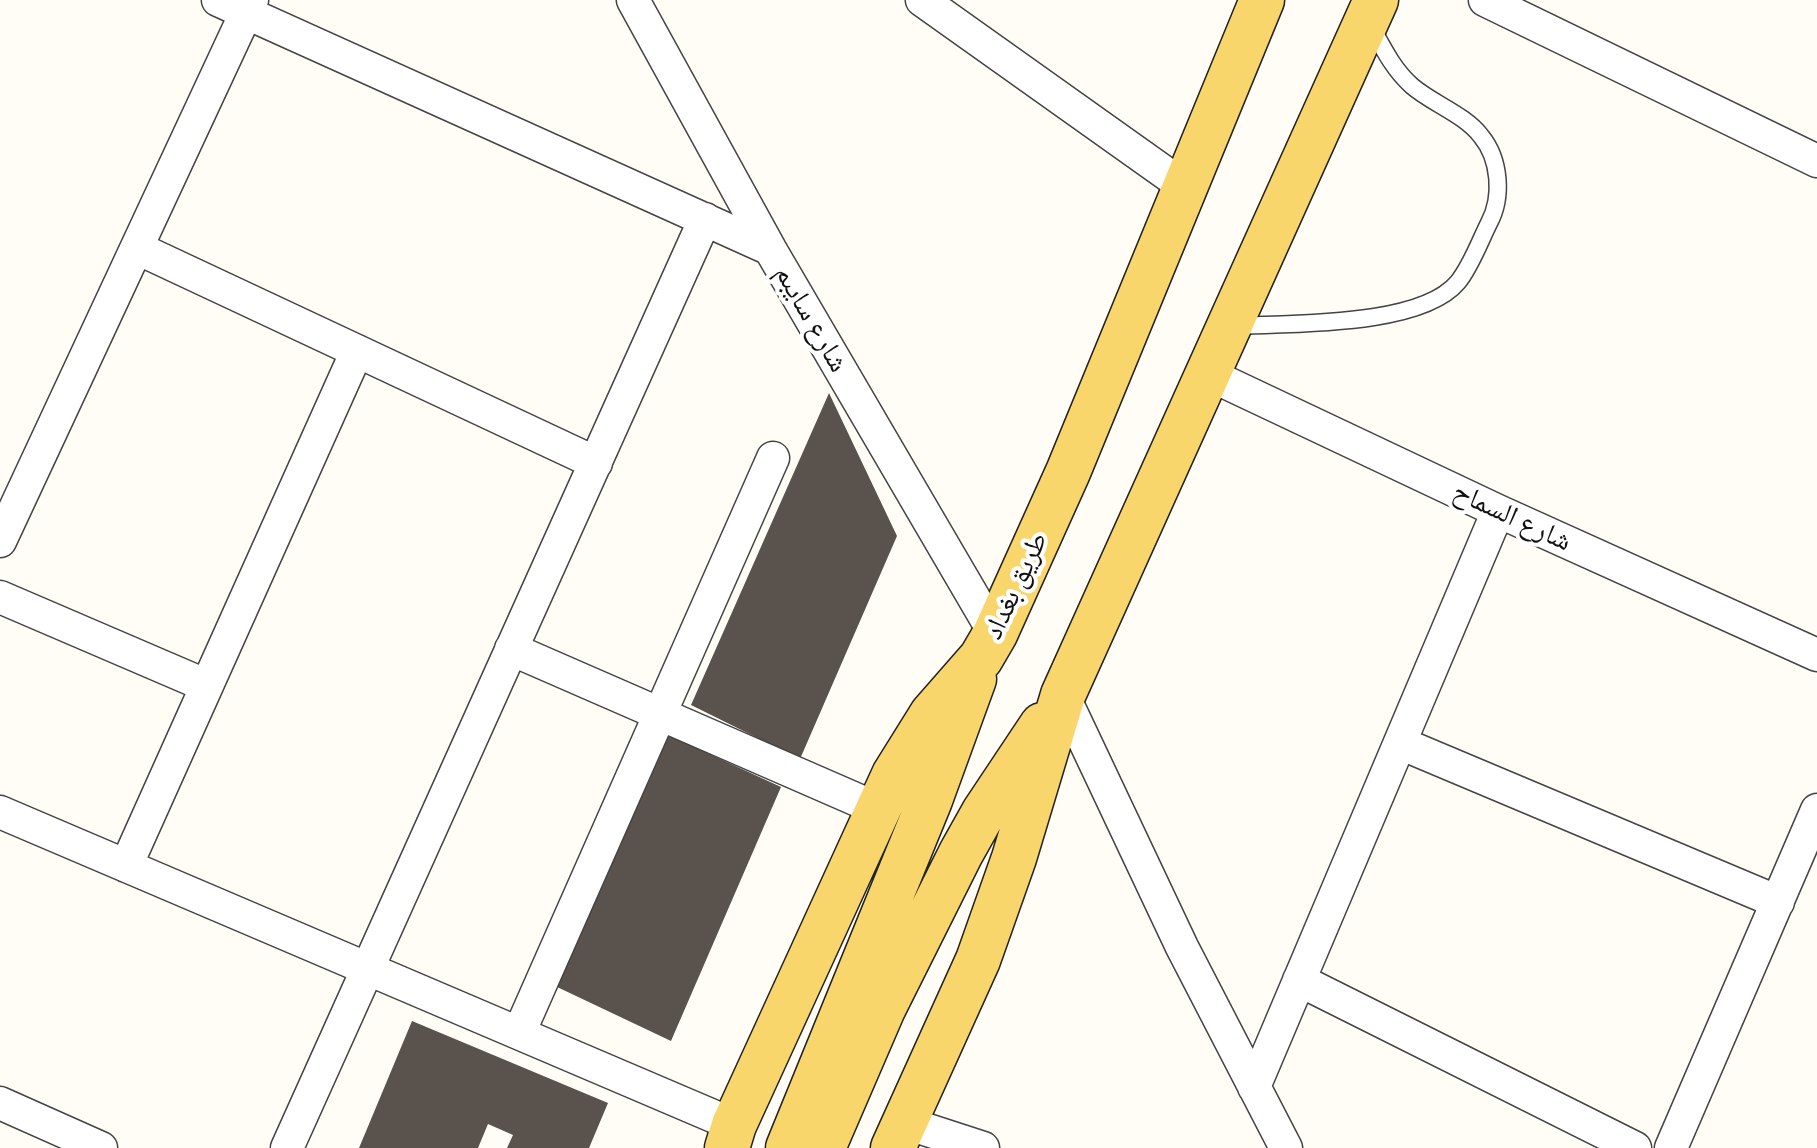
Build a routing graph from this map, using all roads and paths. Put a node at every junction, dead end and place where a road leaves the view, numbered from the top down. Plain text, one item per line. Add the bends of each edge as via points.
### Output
1 (633, 0) edge
2 (922, 0) edge
3 (1262, 0) edge
4 (1485, 0) edge
5 (239, 4) edge
6 (1372, 9) edge
7 (1817, 161) edge
8 (1185, 187) junction
9 (705, 219) junction
10 (137, 248) junction
11 (770, 249) junction
12 (1230, 326) junction
13 (357, 351) junction
14 (1208, 374) junction
15 (773, 458) dead end
16 (596, 463) junction
17 (13, 478) edge
18 (1498, 511) junction
19 (0, 541) edge
20 (0, 597) edge
21 (988, 646) junction
22 (511, 649) junction
23 (1817, 655) edge
24 (205, 685) junction
25 (1063, 695) junction
26 (662, 714) junction
27 (1400, 743) junction
28 (878, 809) junction
29 (1817, 810) edge
30 (0, 812) edge
31 (126, 866) junction
32 (1778, 902) junction
33 (367, 968) junction
34 (1299, 980) junction
35 (519, 1033) junction
36 (1254, 1087) junction
37 (0, 1103) edge
38 (726, 1140) edge
39 (901, 1140) edge
40 (101, 1148) edge
41 (287, 1148) edge
42 (788, 1148) edge
43 (823, 1148) edge
44 (983, 1148) edge
45 (1286, 1148) edge
46 (1635, 1148) edge
47 (1671, 1148) edge

1 - 11 street, شارع سايبم
2 - 8 street
3 - 8 main road, طريق بغداد
4 - 7 street
5 - 9 street
5 - 10 street
6 - 12 main road
6 - 12 lane via 1389,60 1413,86 1481,136 1498,181 1494,214 1458,283 1429,303 1385,316
8 - 21 main road, طريق بغداد via 1068,472
9 - 11 street
9 - 16 street
10 - 13 street
10 - 17 street
11 - 21 street, شارع سايبم
12 - 14 main road
13 - 16 street
13 - 24 street
14 - 18 street, شارع السماح
14 - 25 main road
15 - 26 street
16 - 22 street
17 - 19 street
18 - 23 street, شارع السماح
18 - 27 street
20 - 24 street
21 - 28 main road, طريق بغداد via 932,714
21 - 42 main road
22 - 26 street
22 - 33 street
24 - 31 street
25 - 36 street
25 - 39 main road via 978,960
25 - 43 main road via 961,853 883,1009
26 - 28 street
26 - 35 street
27 - 32 street
27 - 34 street
28 - 38 main road, طريق بغداد
29 - 32 street
30 - 31 street
31 - 33 street
32 - 47 street
33 - 35 street
33 - 41 street
34 - 36 street
34 - 46 street
35 - 38 street
36 - 45 street
37 - 40 street
39 - 44 street

